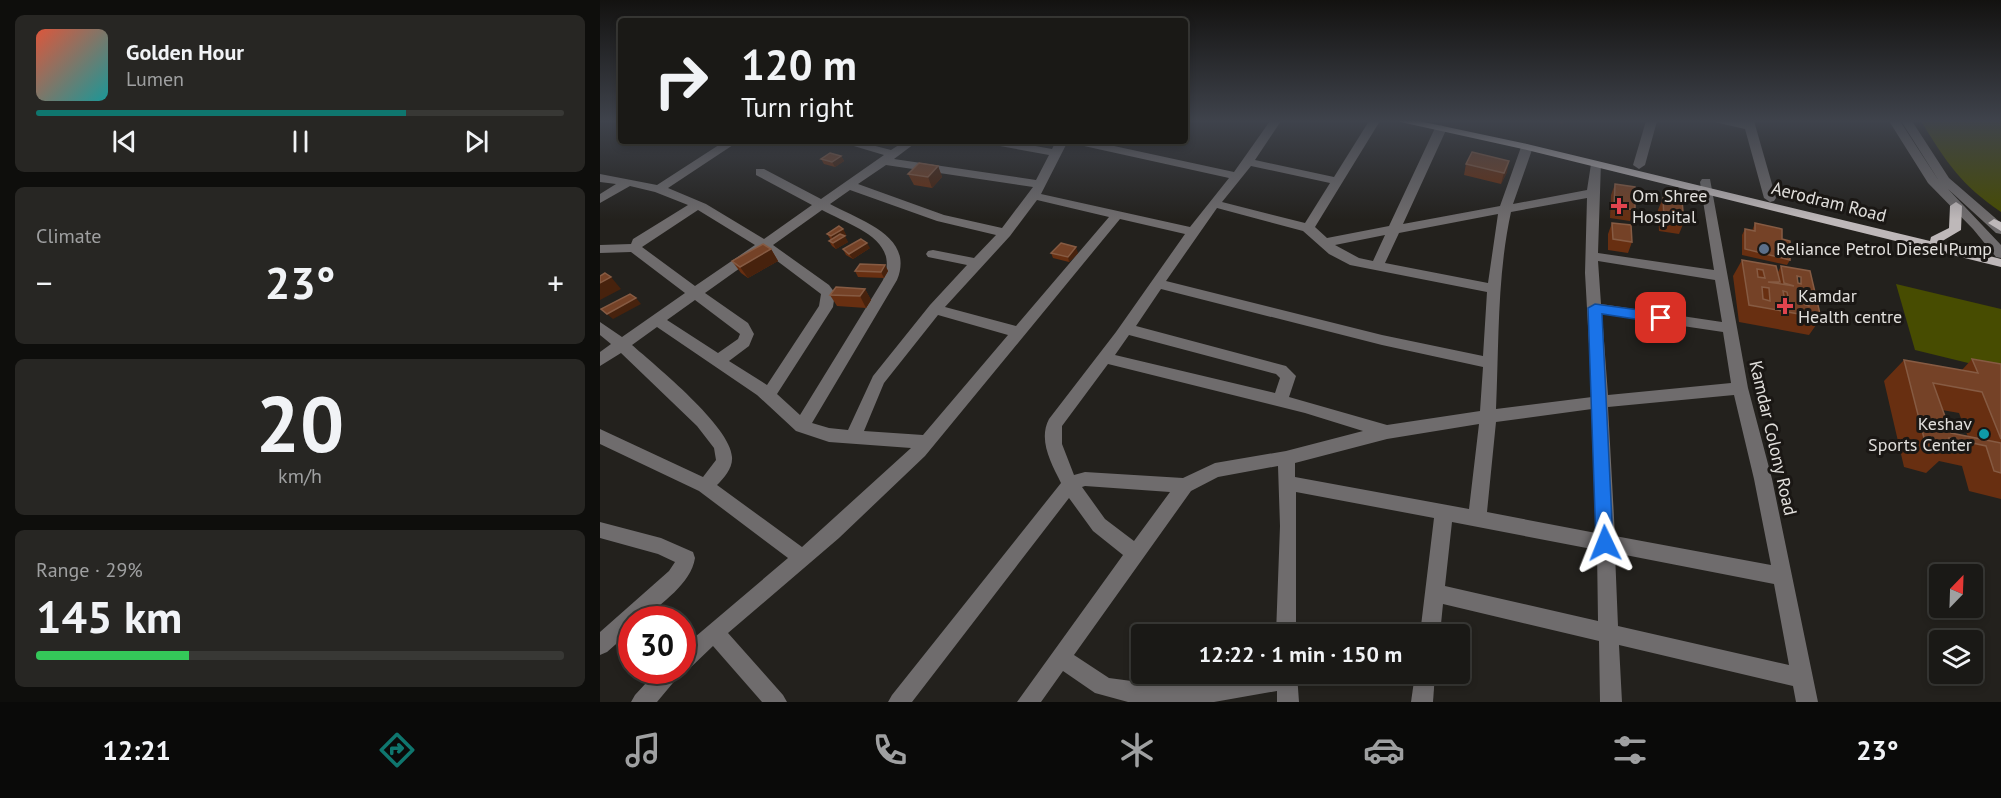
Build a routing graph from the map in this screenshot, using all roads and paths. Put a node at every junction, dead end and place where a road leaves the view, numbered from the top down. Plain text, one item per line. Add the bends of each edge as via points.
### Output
1 (713, 154) edge
2 (879, 154) edge
3 (893, 154) edge
4 (1056, 154) edge
5 (1134, 154) edge
6 (1254, 154) edge
7 (1355, 154) edge
8 (1430, 154) edge
9 (1525, 154) edge
10 (1555, 154) edge
11 (1584, 154) edge
12 (1642, 154) edge
13 (1757, 154) edge
14 (1913, 154) edge
15 (1927, 154) edge
16 (888, 157) junction
17 (1248, 162) junction
18 (1597, 164) junction
19 (1639, 165) junction
20 (760, 172) dead end
21 (1237, 176) junction
22 (600, 178) edge
23 (1338, 181) junction
24 (627, 183) junction
25 (848, 185) junction
26 (1706, 186) junction
27 (659, 189) junction
28 (1037, 190) junction
29 (1592, 193) junction
30 (1770, 198) junction
31 (600, 199) edge
32 (821, 204) junction
33 (1215, 204) junction
34 (697, 205) junction
35 (1956, 206) junction
36 (1505, 209) junction
37 (1118, 214) junction
38 (1999, 227) edge
39 (1308, 228) junction
40 (1394, 231) junction
41 (1193, 232) junction
42 (1005, 233) junction
43 (1936, 240) junction
44 (1327, 243) junction
45 (764, 244) junction
46 (636, 248) junction
47 (600, 249) edge
48 (933, 254) dead end
49 (2001, 254) edge
50 (1592, 256) junction
51 (977, 263) junction
52 (2001, 263) edge
53 (1377, 267) junction
54 (1721, 276) junction
55 (1159, 284) junction
56 (1494, 289) junction
57 (694, 293) junction
58 (1595, 308) junction
59 (935, 309) junction
60 (657, 320) junction
61 (600, 327) edge
62 (1729, 328) junction
63 (1126, 329) junction
64 (1018, 333) junction
65 (623, 344) junction
66 (1105, 358) junction
67 (600, 360) edge
68 (718, 361) junction
69 (1491, 363) junction
70 (1740, 388) junction
71 (768, 396) junction
72 (1280, 401) junction
73 (1600, 401) junction
74 (1488, 416) junction
75 (802, 426) junction
76 (1387, 432) junction
77 (600, 436) edge
78 (854, 437) junction
79 (927, 442) junction
80 (1286, 458) junction
81 (1071, 483) junction
82 (1289, 483) junction
83 (705, 486) junction
84 (1185, 486) junction
85 (1444, 512) junction
86 (1477, 518) junction
87 (602, 532) edge
88 (1605, 543) junction
89 (1136, 553) junction
90 (802, 558) junction
91 (1781, 576) junction
92 (1434, 593) junction
93 (1286, 624) edge
94 (1431, 624) edge
95 (714, 632) junction
96 (1608, 633) junction
97 (600, 645) edge
98 (696, 649) edge
99 (1062, 658) junction
100 (1803, 678) junction
101 (659, 684) edge
102 (1254, 684) edge
103 (1287, 684) edge
104 (1424, 684) edge
105 (1184, 701) edge
106 (642, 702) edge
107 (776, 702) edge
108 (898, 702) edge
109 (1028, 702) edge
110 (1287, 702) edge
111 (1422, 702) edge
112 (1611, 702) edge
113 (1807, 702) edge

1 - 27 street
2 - 16 street
3 - 16 street
4 - 28 street
5 - 21 street
6 - 17 street
7 - 23 street
8 - 40 street
9 - 36 street
10 - 18 main road, Aerodram Road
11 - 19 main road, Aerodram Road
12 - 19 street
13 - 30 street
14 - 35 street
15 - 38 street via 1945,180
16 - 25 street
16 - 28 street
17 - 21 street
17 - 23 street
18 - 26 main road, Aerodram Road
18 - 29 street
19 - 26 main road, Aerodram Road
20 - 32 street
21 - 33 street
22 - 24 street
23 - 39 street
24 - 27 street
24 - 31 street
25 - 32 street
25 - 42 street via 941,218
26 - 30 main road, Aerodram Road
26 - 52 main road, Aerodram Road
26 - 54 street, Kamdar Colony Road
27 - 34 street
28 - 37 street
28 - 42 street
29 - 36 street
29 - 50 street
30 - 43 main road, Aerodram Road
32 - 45 street
32 - 75 street via 878,235 891,246 897,262
33 - 39 street
33 - 41 street
34 - 45 street
34 - 46 street via 638,242
35 - 43 main road via 1955,230
35 - 49 street
36 - 40 street
36 - 56 street
37 - 41 street
37 - 64 street
39 - 44 street
40 - 44 street
40 - 53 street
41 - 55 street
42 - 51 street
43 - 49 main road, Aerodram Road
44 - 53 street via 1342,257
45 - 57 street
45 - 71 street via 828,293 826,307
46 - 47 street
46 - 57 street via 640,255
48 - 51 street
50 - 54 street
50 - 58 street
51 - 59 street
53 - 56 street
54 - 62 street, Kamdar Colony Road
55 - 63 street
55 - 69 street
56 - 69 street
57 - 60 street
57 - 68 street via 743,327 747,334 744,342
58 - 62 street
58 - 73 street
59 - 64 street
59 - 78 street via 878,380
60 - 65 street
60 - 68 street
61 - 65 street
62 - 70 street, Kamdar Colony Road
63 - 66 street
63 - 72 street via 1281,370 1289,380
64 - 79 street
65 - 67 street
65 - 83 street via 702,420 722,445 724,459
66 - 72 street
66 - 81 street via 1052,430 1054,447
68 - 71 street
69 - 74 street
70 - 73 street
70 - 91 street, Kamdar Colony Road via 1766,489
71 - 75 street
72 - 76 street
73 - 74 street
73 - 88 street
74 - 76 street
74 - 86 street
75 - 78 street via 829,435
76 - 80 street
77 - 83 street
78 - 79 street
79 - 90 street
80 - 82 street
80 - 84 street via 1215,470
81 - 84 street via 1085,479
81 - 89 street via 1100,526
81 - 108 street
82 - 85 street
82 - 93 street
83 - 90 street
84 - 89 street
85 - 86 street
85 - 92 street
86 - 88 street
87 - 97 street via 661,546 687,558 675,577
88 - 91 street
88 - 96 street
89 - 99 street
90 - 95 street
91 - 100 street, Kamdar Colony Road
92 - 94 street
92 - 96 street
95 - 98 street
95 - 107 street
96 - 100 street
96 - 112 street
99 - 105 street via 1108,688
99 - 109 street
100 - 113 street, Kamdar Colony Road
101 - 106 street
102 - 105 street
103 - 110 street
104 - 111 street

